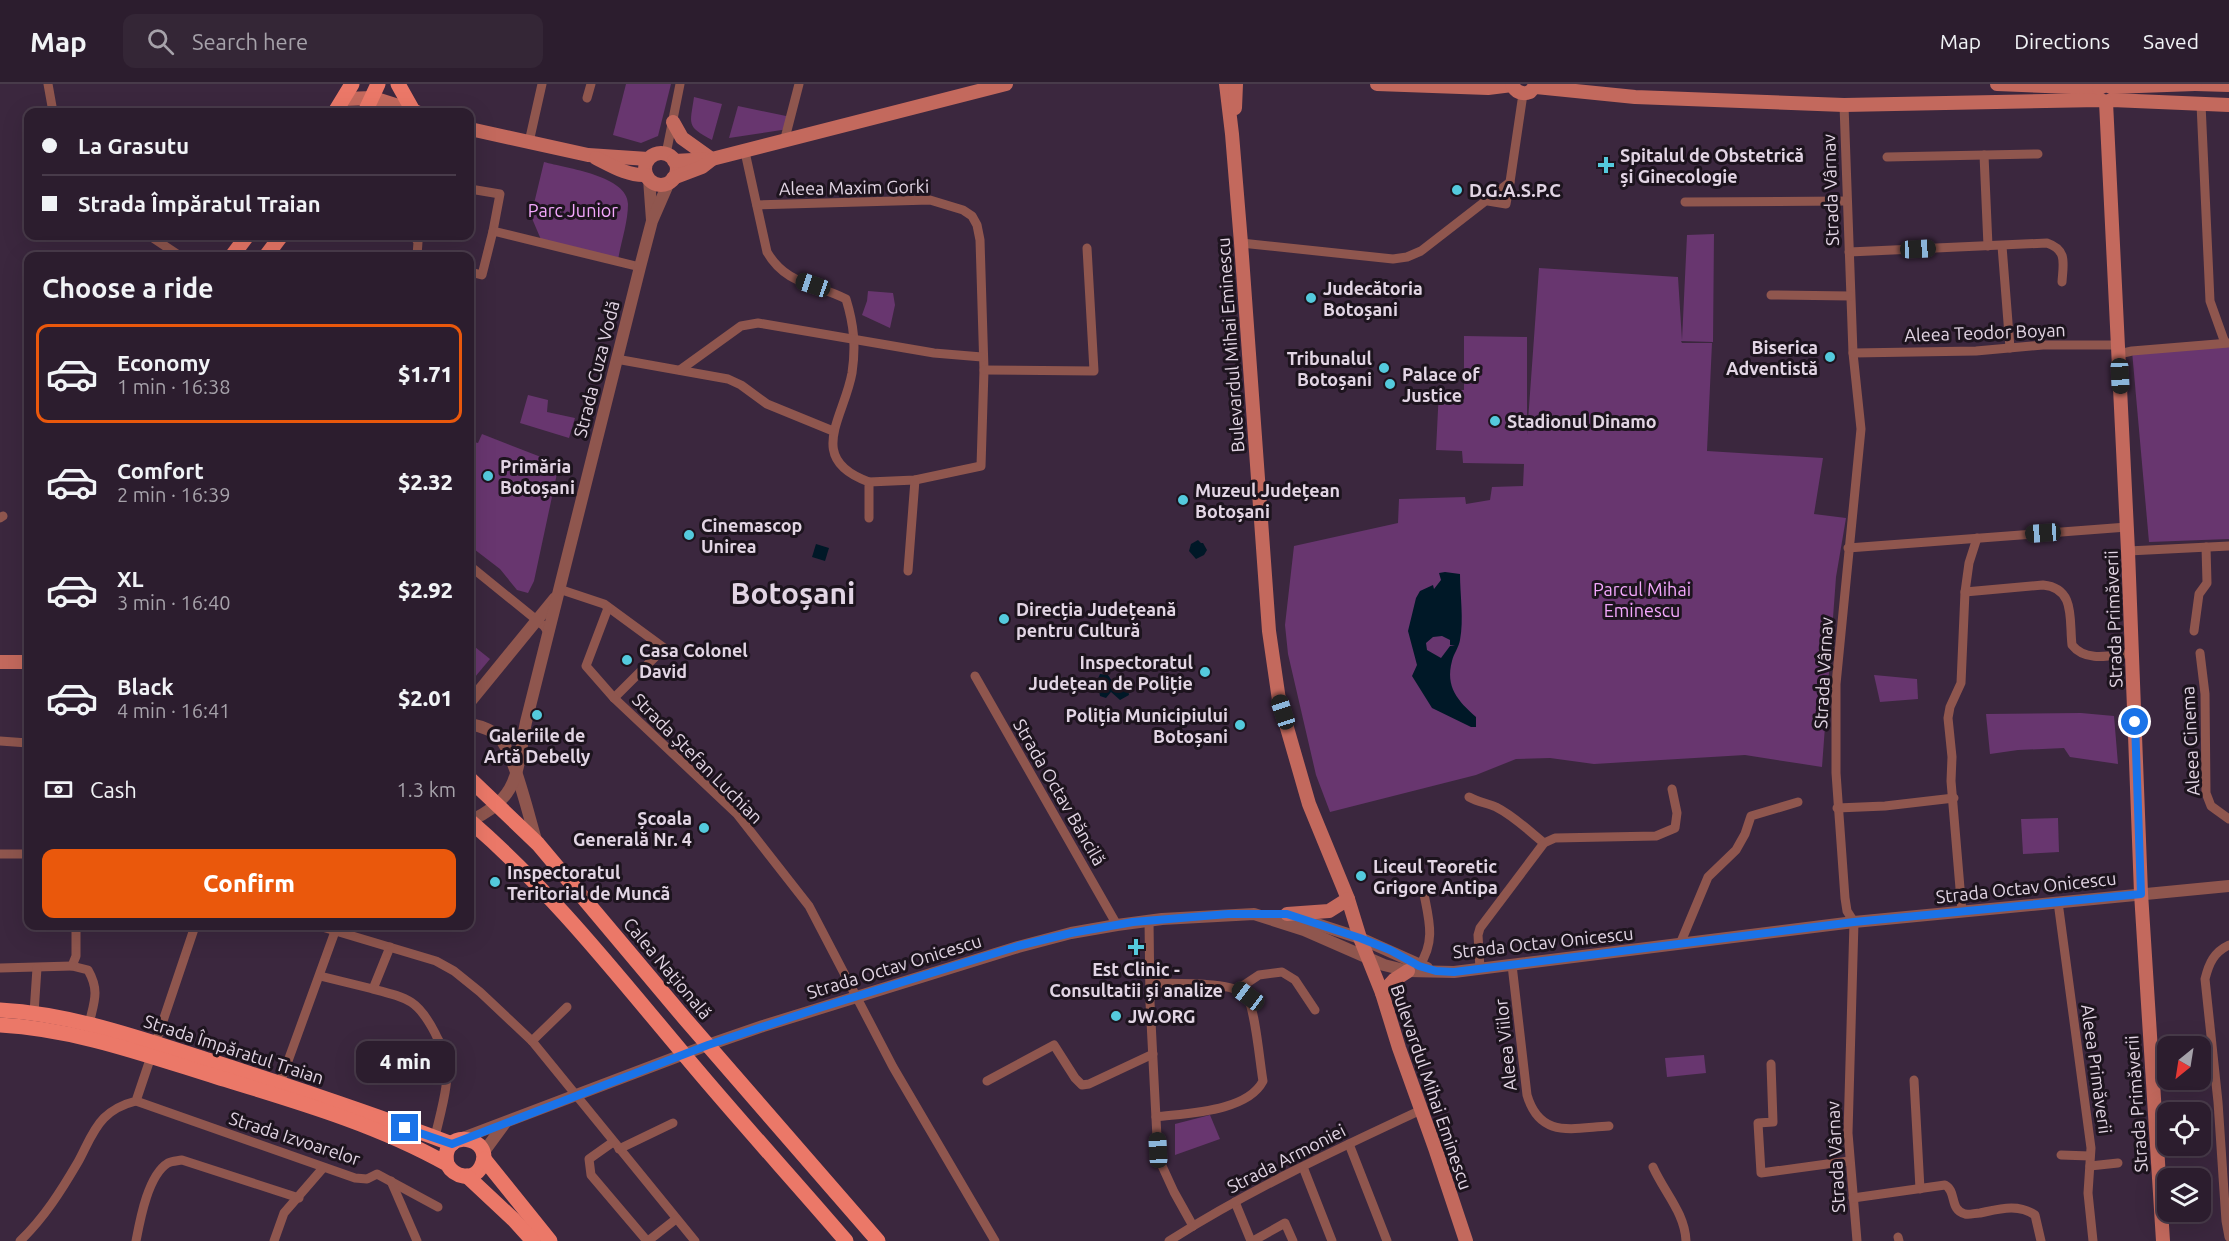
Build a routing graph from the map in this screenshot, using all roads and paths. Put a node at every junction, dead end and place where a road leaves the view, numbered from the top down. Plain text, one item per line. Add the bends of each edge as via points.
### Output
1 (48, 84) edge
2 (352, 84) edge
3 (398, 84) edge
4 (542, 84) edge
5 (591, 84) edge
6 (680, 84) edge
7 (800, 84) edge
8 (1006, 84) edge
9 (1226, 84) edge
10 (1236, 84) edge
11 (1377, 84) edge
12 (1997, 84) edge
13 (2195, 84) edge
14 (2229, 85) edge
15 (1524, 87) edge
16 (376, 91) edge
17 (2106, 92) edge
18 (587, 98) dead end
19 (344, 99) junction
20 (2201, 104) junction
21 (1844, 105) junction
22 (2229, 105) edge
23 (52, 108) edge
24 (338, 108) edge
25 (359, 108) edge
26 (368, 108) edge
27 (409, 108) edge
28 (413, 108) edge
29 (673, 122) junction
30 (474, 130) edge
31 (1232, 134) junction
32 (529, 142) junction
33 (784, 142) junction
34 (745, 152) junction
35 (2038, 154) dead end
36 (588, 155) junction
37 (1984, 155) junction
38 (670, 157) junction
39 (1887, 158) dead end
40 (648, 159) junction
41 (712, 159) junction
42 (648, 177) junction
43 (671, 180) junction
44 (1510, 182) junction
45 (474, 190) edge
46 (1488, 201) junction
47 (1846, 201) junction
48 (1685, 202) dead end
49 (757, 205) junction
50 (652, 221) junction
51 (493, 231) junction
52 (156, 240) edge
53 (1241, 243) junction
54 (1988, 246) junction
55 (2002, 246) junction
56 (1087, 248) dead end
57 (174, 252) edge
58 (1849, 252) junction
59 (640, 267) junction
60 (474, 273) edge
61 (2062, 282) dead end
62 (1771, 295) dead end
63 (1850, 296) junction
64 (856, 339) junction
65 (2227, 343) edge
66 (2010, 348) junction
67 (2119, 350) junction
68 (1853, 353) junction
69 (982, 357) junction
70 (616, 359) junction
71 (680, 370) junction
72 (984, 370) junction
73 (833, 431) junction
74 (915, 480) junction
75 (869, 482) junction
76 (869, 518) dead end
77 (2127, 527) junction
78 (1977, 538) junction
79 (2229, 546) edge
80 (2206, 547) junction
81 (1848, 548) junction
82 (2128, 551) junction
83 (474, 569) edge
84 (908, 571) dead end
85 (558, 592) junction
86 (1965, 592) junction
87 (608, 608) junction
88 (544, 616) junction
89 (2194, 632) dead end
90 (2132, 653) junction
91 (2200, 653) dead end
92 (0, 662) edge
93 (24, 662) edge
94 (975, 676) dead end
95 (474, 697) edge
96 (614, 698) junction
97 (474, 725) edge
98 (0, 741) edge
99 (24, 743) edge
100 (517, 777) junction
101 (474, 783) edge
102 (1672, 789) dead end
103 (1469, 797) dead end
104 (1954, 798) junction
105 (1798, 802) dead end
106 (498, 805) junction
107 (1837, 808) junction
108 (474, 819) edge
109 (2229, 819) edge
110 (474, 825) edge
111 (1544, 843) junction
112 (538, 844) junction
113 (0, 854) edge
114 (24, 854) edge
115 (2229, 885) edge
116 (1423, 889) dead end
117 (2141, 894) junction
118 (1348, 898) junction
119 (2058, 902) junction
120 (1962, 912) junction
121 (1254, 914) junction
122 (1287, 914) junction
123 (1149, 920) junction
124 (1854, 922) junction
125 (1117, 925) junction
126 (76, 930) edge
127 (194, 930) edge
128 (335, 930) edge
129 (342, 930) edge
130 (1360, 938) junction
131 (1680, 944) junction
132 (2229, 945) edge
133 (390, 947) junction
134 (1368, 959) junction
135 (1512, 965) junction
136 (72, 966) junction
137 (0, 968) edge
138 (37, 968) junction
139 (1414, 968) junction
140 (1480, 969) junction
141 (320, 976) junction
142 (1150, 983) junction
143 (373, 989) junction
144 (1238, 989) junction
145 (1382, 993) junction
146 (857, 996) junction
147 (567, 1007) dead end
148 (0, 1010) edge
149 (1315, 1010) dead end
150 (34, 1013) junction
151 (89, 1023) junction
152 (0, 1025) edge
153 (532, 1041) junction
154 (708, 1045) junction
155 (152, 1050) junction
156 (1153, 1054) junction
157 (684, 1055) junction
158 (1771, 1064) dead end
159 (1914, 1080) dead end
160 (987, 1081) dead end
161 (280, 1083) junction
162 (578, 1095) junction
163 (136, 1101) junction
164 (1420, 1110) junction
165 (1156, 1117) junction
166 (506, 1123) junction
167 (673, 1123) dead end
168 (1609, 1126) dead end
169 (435, 1137) junction
170 (456, 1142) junction
171 (1349, 1144) junction
172 (616, 1145) junction
173 (2061, 1155) dead end
174 (483, 1156) junction
175 (1849, 1161) junction
176 (2090, 1161) junction
177 (2118, 1163) dead end
178 (447, 1164) junction
179 (1303, 1167) junction
180 (1653, 1167) dead end
181 (323, 1168) junction
182 (467, 1176) junction
183 (391, 1181) junction
184 (1920, 1189) junction
185 (298, 1198) junction
186 (1853, 1198) junction
187 (1234, 1202) junction
188 (438, 1207) dead end
189 (676, 1219) junction
190 (1193, 1226) junction
191 (2229, 1237) edge
192 (20, 1241) edge
193 (136, 1241) edge
194 (274, 1241) edge
195 (417, 1241) edge
196 (533, 1241) edge
197 (550, 1241) edge
198 (648, 1241) edge
199 (695, 1241) edge
200 (846, 1241) edge
201 (878, 1241) edge
202 (995, 1241) edge
203 (1169, 1241) edge
204 (1252, 1241) edge
205 (1293, 1241) edge
206 (1332, 1241) edge
207 (1387, 1241) edge
208 (1466, 1241) edge
209 (1686, 1241) edge
210 (1857, 1241) edge
211 (2041, 1241) edge
212 (2093, 1241) edge
213 (2163, 1241) edge

1 - 23 street
2 - 19 main road
3 - 28 main road
4 - 32 street
5 - 18 street
6 - 29 street
7 - 33 street
8 - 33 main road
9 - 31 main road, Bulevardul Mihai Eminescu
10 - 31 main road, Bulevardul Mihai Eminescu
11 - 15 main road
12 - 17 main road
13 - 14 main road
13 - 17 main road
15 - 21 main road via 1647,97
15 - 44 street
16 - 19 main road
16 - 26 main road
16 - 27 main road
17 - 20 main road
17 - 21 main road
17 - 67 main road, Strada Primăverii
19 - 24 main road
19 - 25 main road
20 - 22 main road
20 - 65 street via 2210,301
21 - 47 street, Strada Vârnav
29 - 38 street
29 - 41 main road via 682,138
30 - 32 main road
31 - 53 main road, Bulevardul Mihai Eminescu
32 - 36 main road
33 - 34 main road
34 - 41 main road
34 - 49 street, Aleea Maxim Gorki
35 - 37 street
36 - 40 main road
36 - 42 main road via 619,170
37 - 39 street
37 - 54 street
38 - 40 main road via 656,154
38 - 41 main road
38 - 43 main road via 676,170
40 - 42 main road
41 - 43 main road
42 - 43 main road via 656,184
42 - 50 street, Strada Cuza Vodă
43 - 50 street, Strada Cuza Vodă
44 - 46 street
44 - 46 street via 1506,204
45 - 51 street via 500,194
46 - 53 street via 1421,251 1407,257 1393,259
47 - 48 street
47 - 58 street, Strada Vârnav
49 - 64 street, Aleea Maxim Gorki via 767,252 775,266 787,276 846,299
49 - 69 street, Aleea Maxim Gorki via 930,200 972,216 980,240
50 - 59 street, Strada Cuza Vodă
51 - 59 street
51 - 60 street via 482,275
52 - 57 street
53 - 118 main road, Bulevardul Mihai Eminescu via 1274,670 1309,804
54 - 55 street
54 - 58 street
55 - 61 street via 2056,246 2064,258
55 - 66 street
56 - 72 street via 1094,371
58 - 63 street, Strada Vârnav
59 - 70 street, Strada Cuza Vodă
62 - 63 street
63 - 68 street, Strada Vârnav
64 - 69 street
64 - 71 street via 748,323
64 - 73 street via 852,374
65 - 67 street, Aleea Teodor Boyan
66 - 67 street, Aleea Teodor Boyan via 2043,345
66 - 68 street, Aleea Teodor Boyan
67 - 77 main road, Strada Primăverii
68 - 81 street, Strada Vârnav via 1861,429
69 - 72 street, Aleea Maxim Gorki
70 - 71 street
70 - 85 street, Strada Cuza Vodă
71 - 73 street via 728,379 767,405
72 - 74 street, Aleea Maxim Gorki via 981,466
73 - 75 street via 832,449 840,465 852,476
74 - 75 street
74 - 84 street
75 - 76 street
77 - 78 street
77 - 82 main road, Strada Primăverii
78 - 81 street
78 - 86 street
79 - 80 street
80 - 82 street
80 - 89 street via 2207,583 2199,594
81 - 107 street, Strada Vârnav via 1836,684
82 - 90 main road, Strada Primăverii
83 - 88 street via 524,610
85 - 87 street via 589,598
85 - 88 street, Strada Cuza Vodă
86 - 90 street via 2052,586 2069,604 2072,645 2076,650 2091,657
86 - 104 street via 1961,683 1948,718
87 - 96 street, Strada Ștefan Luchian via 586,663
87 - 96 street via 664,648
88 - 95 street, Strada Cuza Vodă
88 - 100 street, Strada Cuza Vodă via 548,632
90 - 117 main road, Strada Primăverii
91 - 109 street, Aleea Cinema via 2205,694 2206,793 2211,806
92 - 93 main road
94 - 125 street, Strada Octav Băncilă
96 - 146 street, Strada Ștefan Luchian via 736,814 772,857 809,906
97 - 100 street via 500,739
98 - 99 street
100 - 106 street, Strada Cuza Vodă
100 - 112 street
101 - 106 main road, Calea Națională
102 - 111 street via 1677,813 1675,828 1656,836 1555,838
103 - 111 street via 1506,813
104 - 107 street
104 - 120 street
105 - 131 street via 1751,816 1736,850 1708,877
106 - 108 street, Strada Cuza Vodă
106 - 112 main road, Calea Națională
107 - 124 street, Strada Vârnav via 1846,911
110 - 157 main road via 561,909
111 - 140 street via 1480,928
112 - 154 main road, Calea Națională
113 - 114 street
115 - 117 street, Strada Octav Onicescu
116 - 139 street via 1431,936 1425,957
117 - 119 street, Strada Octav Onicescu
117 - 213 main road, Strada Primăverii
118 - 122 main road via 1329,911
118 - 130 main road, Bulevardul Mihai Eminescu
119 - 120 street, Strada Octav Onicescu
119 - 176 street, Aleea Primăverii
120 - 124 street, Strada Octav Onicescu
121 - 122 street
121 - 123 street, Strada Octav Onicescu
121 - 134 street, Strada Octav Onicescu via 1304,930
122 - 130 street
123 - 125 street, Strada Octav Onicescu
123 - 142 street
124 - 131 street, Strada Octav Onicescu
124 - 175 street, Strada Vârnav via 1848,1064
125 - 146 street, Strada Octav Onicescu via 1018,946
126 - 136 street
127 - 155 street
128 - 141 street
129 - 133 street
130 - 134 main road, Bulevardul Mihai Eminescu
130 - 139 street via 1390,950
131 - 135 street, Strada Octav Onicescu
132 - 191 street via 2209,963 2205,979
133 - 143 street
133 - 153 street via 436,961 454,971
134 - 139 street, Strada Octav Onicescu
134 - 145 main road, Bulevardul Mihai Eminescu
135 - 140 street, Strada Octav Onicescu
135 - 168 street, Aleea Viilor via 1532,1110 1547,1125 1557,1128
136 - 138 street
136 - 151 street via 88,970 95,982
137 - 138 street
138 - 150 street
139 - 140 street, Strada Octav Onicescu via 1454,972
139 - 145 main road
141 - 143 street
141 - 161 street
142 - 144 street
142 - 156 street
143 - 169 street via 423,1010 444,1050 448,1067
144 - 149 street via 1259,975 1282,972 1295,980
144 - 165 street via 1248,996 1253,1015 1263,1082 1258,1091 1212,1110
145 - 164 main road, Bulevardul Mihai Eminescu
146 - 154 street, Strada Octav Onicescu
146 - 202 street, Strada Ștefan Luchian via 898,1076
147 - 153 street
148 - 150 main road, Strada Împăratul Traian
150 - 151 main road, Strada Împăratul Traian
151 - 155 main road, Strada Împăratul Traian
152 - 155 main road, Strada Împăratul Traian
153 - 162 street
154 - 157 street, Strada Octav Onicescu
154 - 201 main road, Calea Națională
155 - 161 main road, Strada Împăratul Traian
155 - 163 street
155 - 178 main road, Strada Împăratul Traian via 384,1133
156 - 160 street via 1082,1085 1054,1045
156 - 165 street
157 - 162 street, Strada Octav Onicescu
157 - 200 main road
158 - 175 street via 1773,1122 1758,1123 1761,1173
159 - 184 street
161 - 169 main road, Strada Împăratul Traian
162 - 166 street, Strada Octav Onicescu
162 - 172 street
163 - 181 street, Strada Izvoarelor
163 - 192 street via 121,1105 104,1118 56,1198
164 - 171 street, Strada Armoniei
164 - 208 main road, Bulevardul Mihai Eminescu
165 - 190 street via 1158,1157
166 - 170 street, Strada Octav Onicescu
166 - 174 street
167 - 172 street
169 - 170 main road, Strada Împăratul Traian
170 - 174 main road via 472,1140
170 - 178 main road via 447,1152
171 - 179 street, Strada Armoniei
171 - 207 street
172 - 189 street
172 - 198 street via 589,1159 591,1175
173 - 176 street
174 - 182 main road via 478,1170
174 - 197 main road
175 - 186 street, Strada Vârnav
176 - 177 street
176 - 212 street, Aleea Primăverii via 2088,1192
178 - 182 main road via 455,1174
179 - 187 street, Strada Armoniei
179 - 206 street
180 - 209 street via 1681,1217
181 - 183 street, Strada Izvoarelor via 355,1178 367,1179 377,1174
181 - 185 street
182 - 196 main road
183 - 188 street, Strada Izvoarelor
183 - 195 street
184 - 186 street
184 - 211 street via 1948,1187 1957,1209 1968,1215 2025,1208 2035,1215
185 - 193 street via 182,1160 170,1162 152,1184
185 - 194 street via 284,1213
186 - 210 street, Strada Vârnav
187 - 190 street, Strada Armoniei
187 - 204 street
189 - 198 street
189 - 199 street
190 - 203 street, Strada Armoniei
204 - 205 street via 1285,1223

